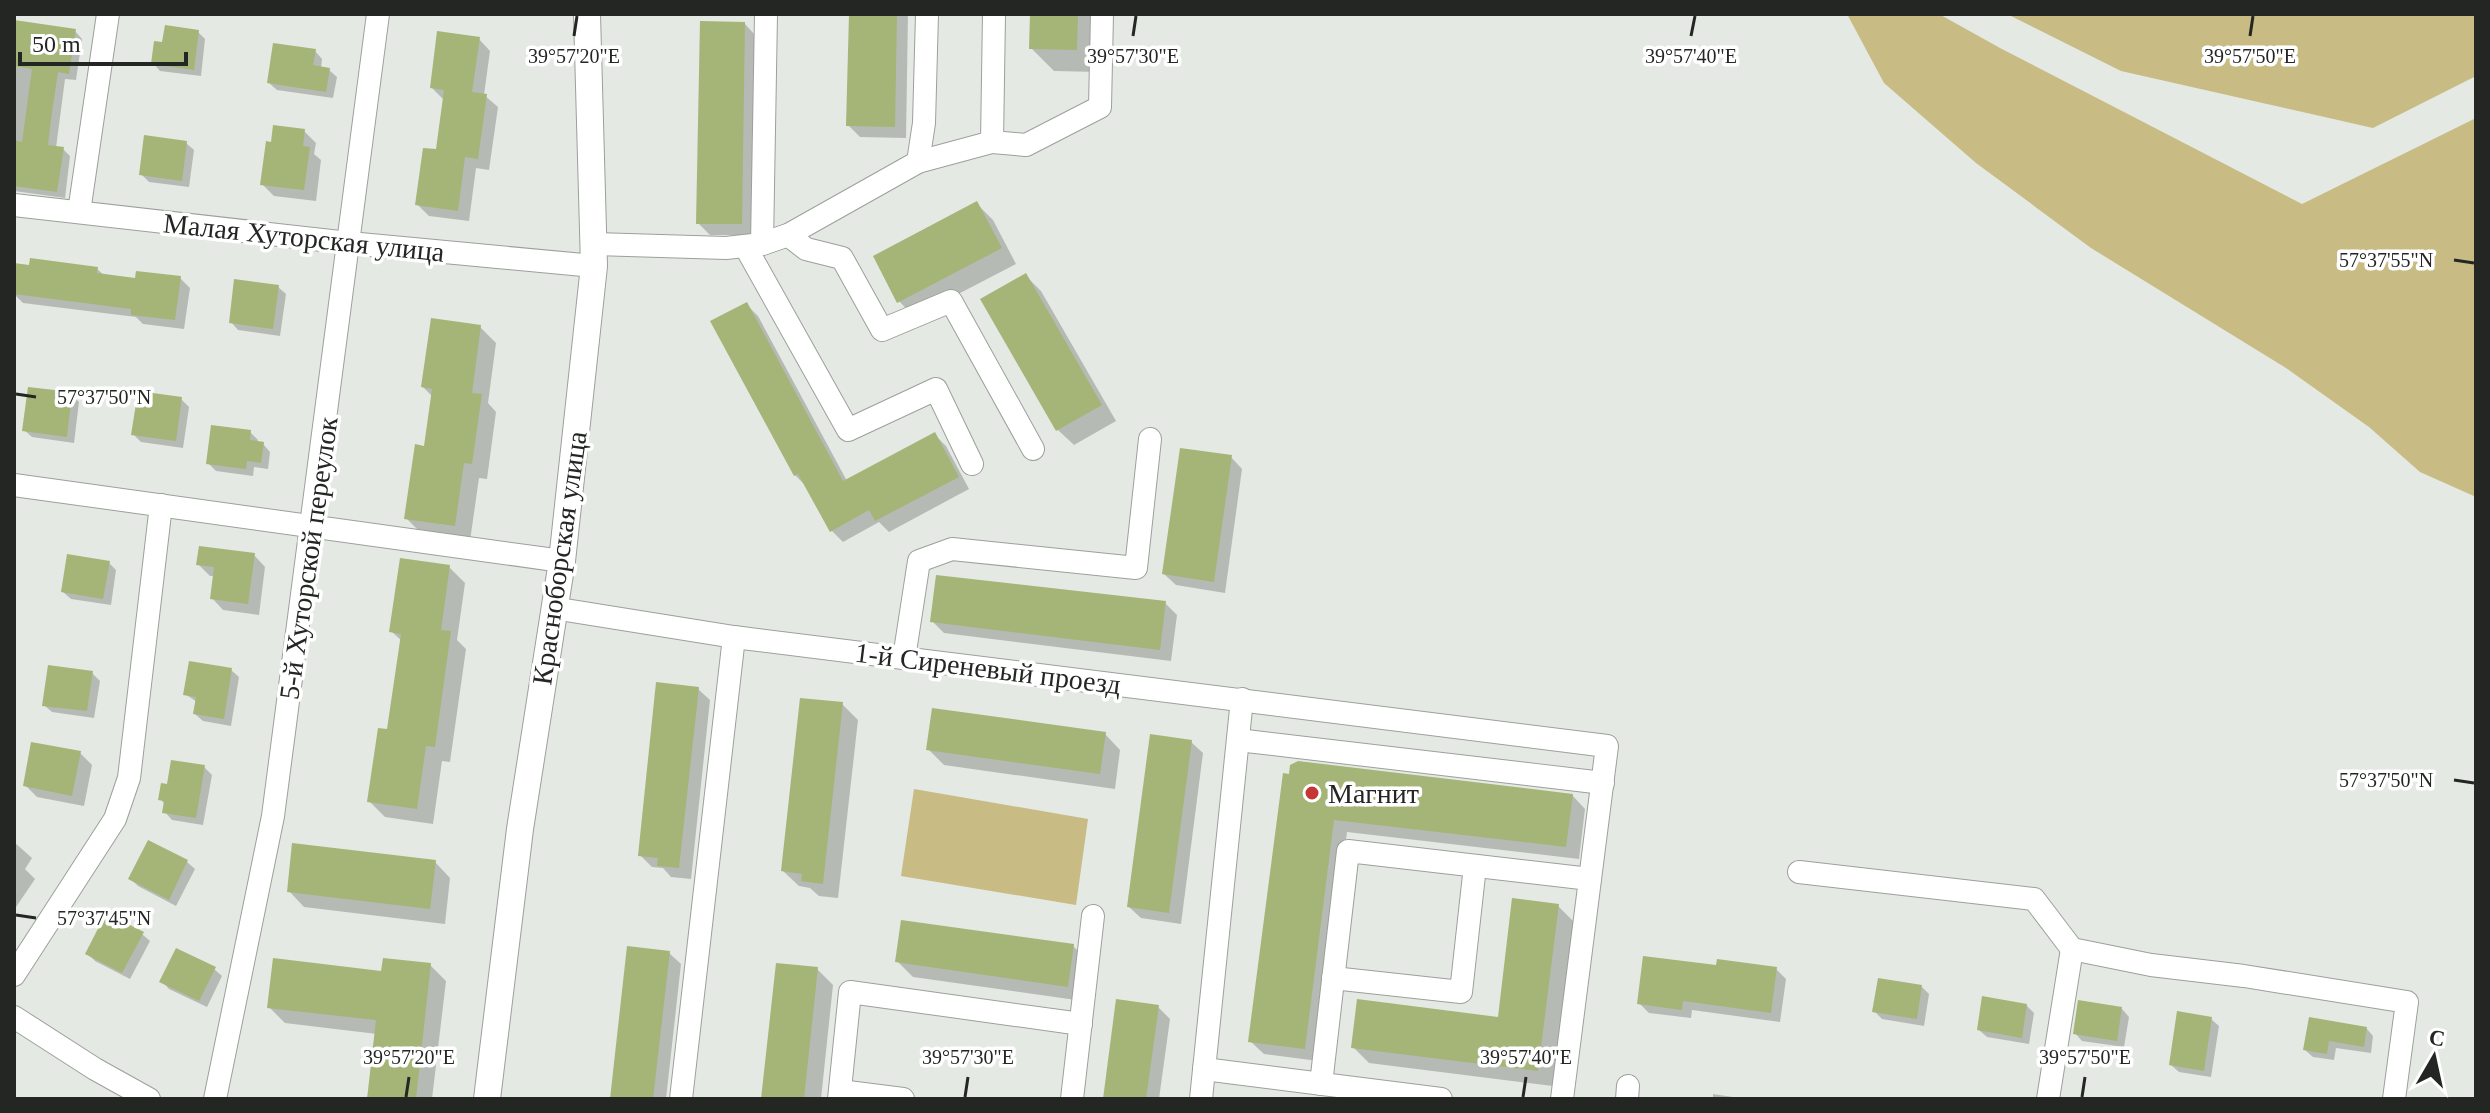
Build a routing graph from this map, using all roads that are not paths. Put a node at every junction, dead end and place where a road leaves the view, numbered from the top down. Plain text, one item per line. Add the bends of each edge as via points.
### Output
1 (108, 14) edge
2 (378, 14) edge
3 (587, 14) edge
4 (766, 14) edge
5 (927, 14) edge
6 (994, 14) edge
7 (1102, 14) edge
8 (992, 142) junction
9 (918, 162) junction
10 (14, 205) edge
11 (79, 212) junction
12 (788, 235) junction
13 (349, 243) junction
14 (754, 245) junction
15 (594, 255) junction
16 (1150, 439) dead end
17 (1033, 449) dead end
18 (972, 464) dead end
19 (14, 485) edge
20 (161, 505) junction
21 (313, 525) junction
22 (562, 561) junction
23 (553, 608) junction
24 (734, 637) junction
25 (904, 658) junction
26 (1242, 699) junction
27 (1238, 740) junction
28 (1603, 783) junction
29 (1475, 866) junction
30 (1799, 872) dead end
31 (1590, 879) junction
32 (1093, 916) dead end
33 (2072, 949) junction
34 (14, 975) edge
35 (1333, 978) junction
36 (14, 1017) edge
37 (1081, 1024) junction
38 (1204, 1069) junction
39 (1321, 1084) junction
40 (840, 1095) edge
41 (149, 1099) edge
42 (215, 1099) edge
43 (487, 1099) edge
44 (681, 1099) edge
45 (903, 1099) edge
46 (1072, 1099) edge
47 (1201, 1099) edge
48 (1441, 1099) edge
49 (1562, 1099) edge
50 (2048, 1099) edge
51 (2394, 1099) edge

1 - 11 street
2 - 13 street, 5-й Хуторской переулок
3 - 15 street, Красноборская улица
4 - 14 street
5 - 9 street
6 - 8 street
7 - 8 street, Малая Хуторская улица via 1100,107 1026,145
8 - 9 street, Малая Хуторская улица
9 - 12 street, Малая Хуторская улица
10 - 11 street, Малая Хуторская улица
11 - 13 street, Малая Хуторская улица
12 - 14 street, Малая Хуторская улица
12 - 17 street via 806,249 842,258 882,330 951,301
13 - 15 street, Малая Хуторская улица
13 - 21 street, 5-й Хуторской переулок
14 - 15 street, Малая Хуторская улица
14 - 18 street via 848,430 936,389
15 - 22 street, Красноборская улица
16 - 25 street via 1136,568 952,549 919,561
19 - 20 street
20 - 21 street
20 - 34 street via 129,778 115,819
21 - 22 street
21 - 42 street, 5-й Хуторской переулок via 273,816
22 - 23 street, Красноборская улица
23 - 24 street, 1-й Сиреневый проезд
23 - 43 street, Красноборская улица
24 - 25 street, 1-й Сиреневый проезд
24 - 44 street
25 - 26 street, 1-й Сиреневый проезд
26 - 27 street
26 - 28 street, 1-й Сиреневый проезд via 1607,746
27 - 28 street
27 - 38 street
28 - 31 street
29 - 31 street
29 - 35 street via 1461,992
29 - 35 street via 1348,851
30 - 33 street via 2034,899
31 - 49 street
32 - 37 street
33 - 50 street
33 - 51 street via 2407,1002
35 - 39 street
36 - 41 street
37 - 40 street via 850,992
37 - 46 street
38 - 39 street
38 - 47 street
39 - 48 street
40 - 45 street

